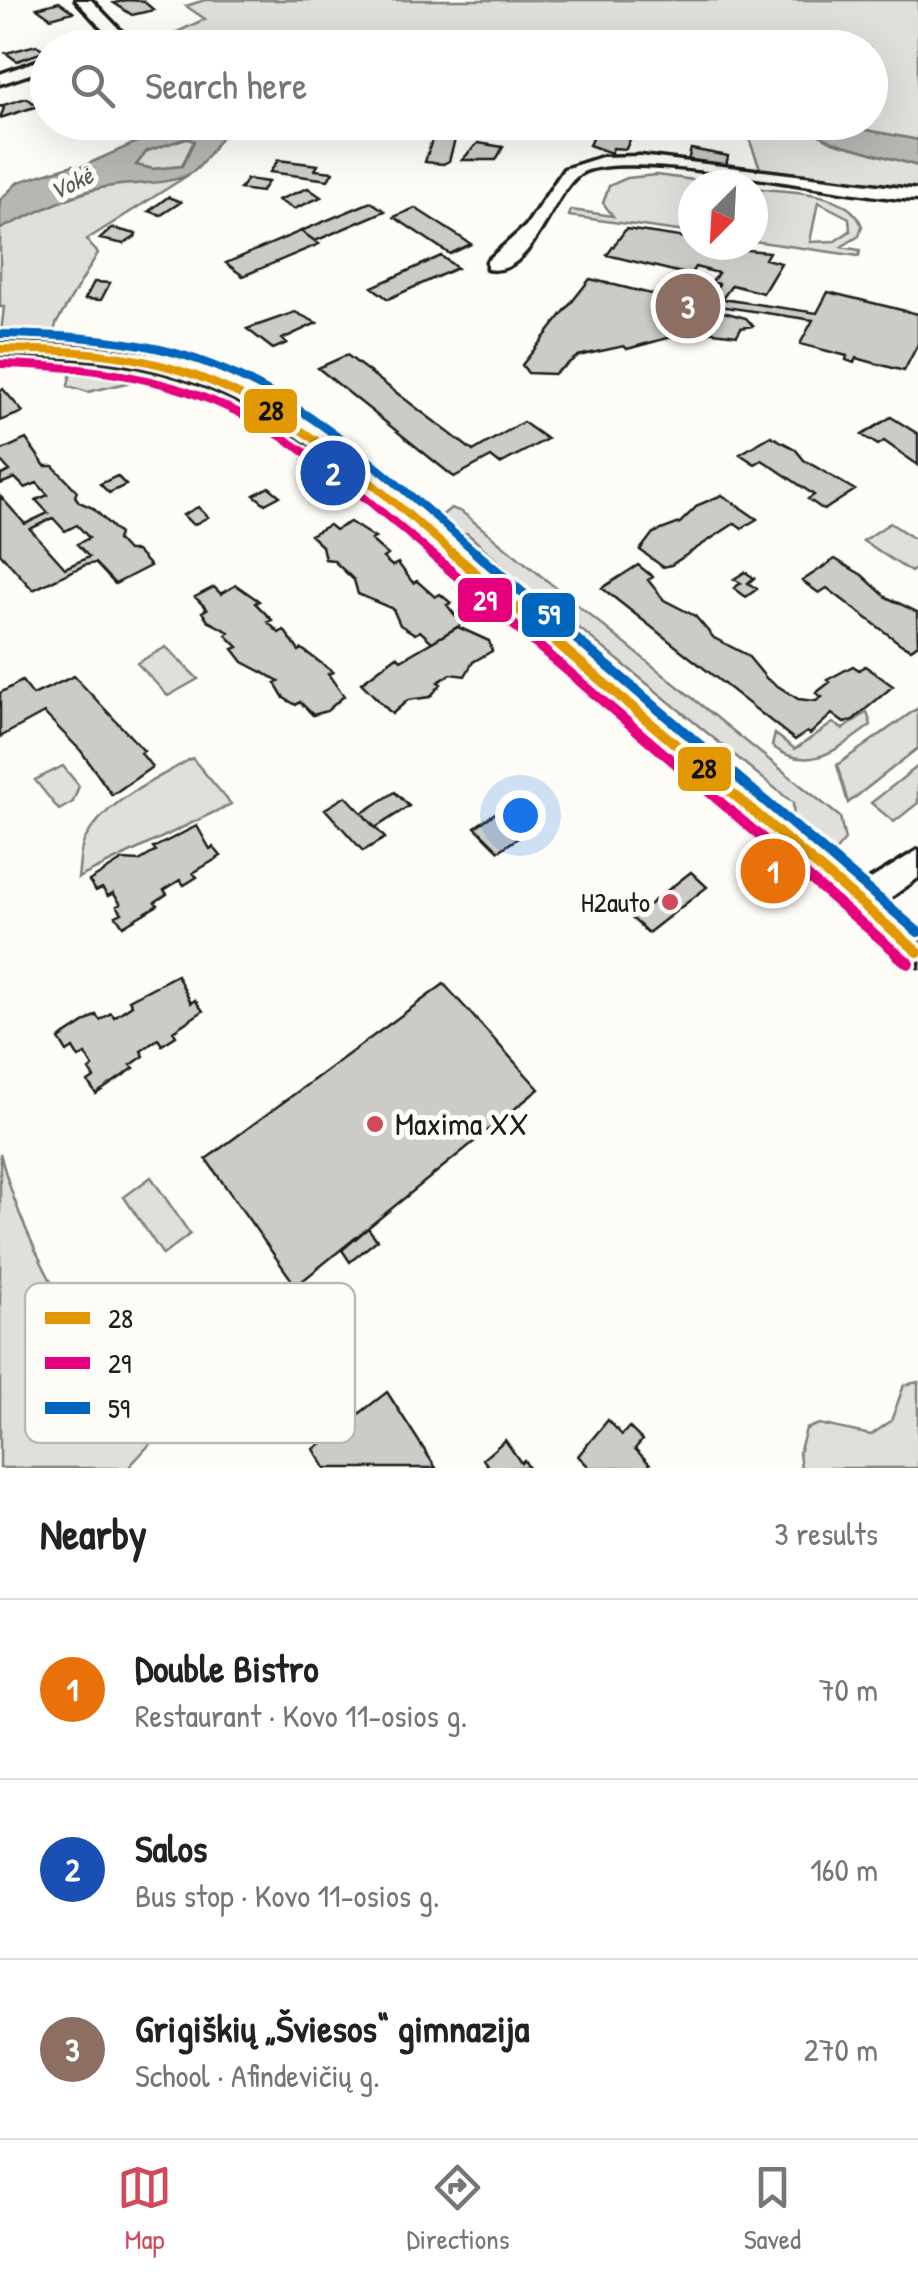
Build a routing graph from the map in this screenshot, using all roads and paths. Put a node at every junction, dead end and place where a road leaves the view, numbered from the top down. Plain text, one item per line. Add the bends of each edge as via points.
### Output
1 (83, 0) edge
2 (112, 30) edge
3 (30, 68) edge
4 (0, 78) edge
5 (918, 194) edge
6 (494, 265) dead end
7 (0, 348) edge
8 (918, 862) edge
9 (860, 903) junction
10 (918, 952) edge

1 - 2 street
3 - 4 street
5 - 6 street via 861,194 660,165 592,164 562,182 518,249
7 - 9 street via 167,364 254,396 572,652
8 - 9 street
9 - 10 street

